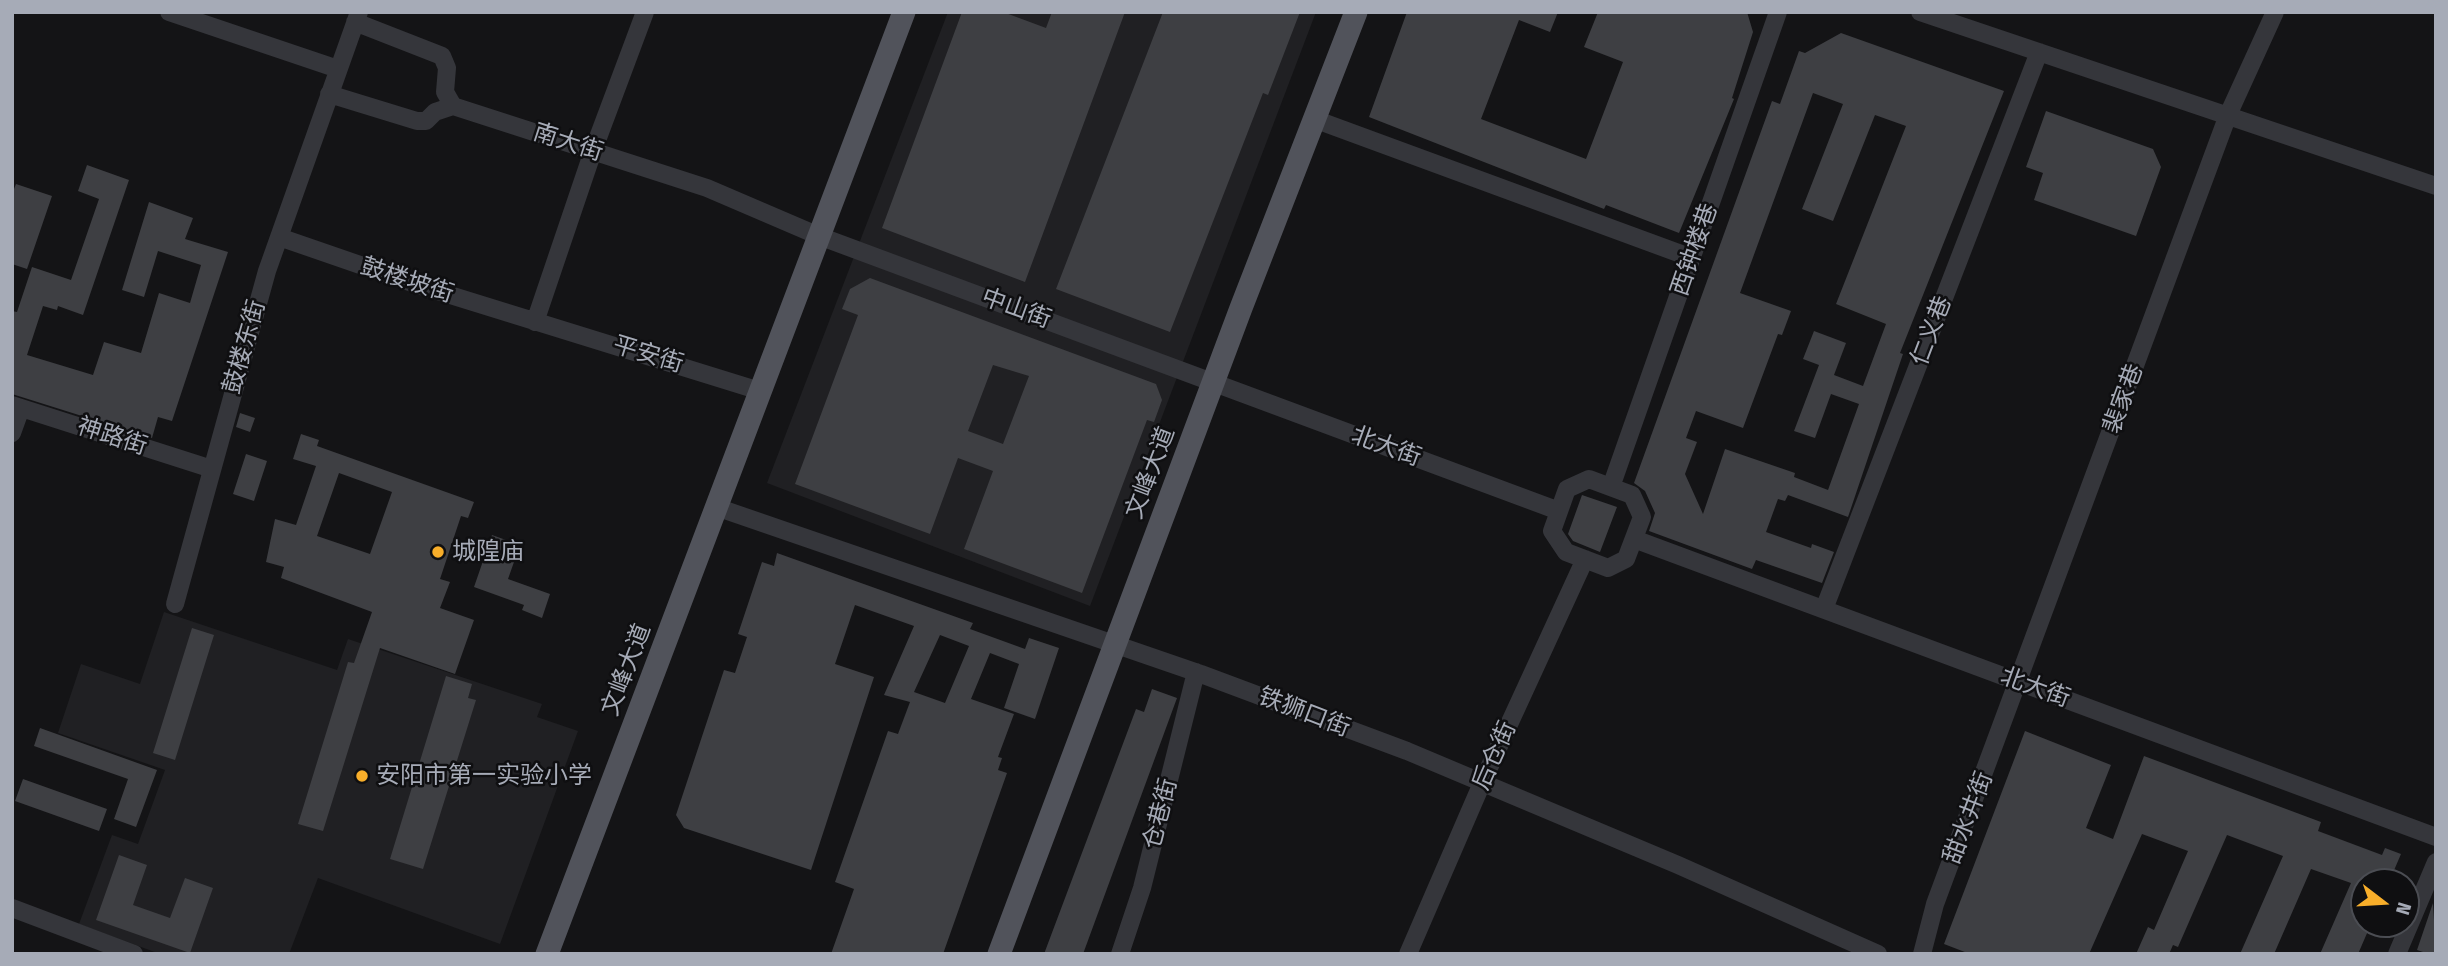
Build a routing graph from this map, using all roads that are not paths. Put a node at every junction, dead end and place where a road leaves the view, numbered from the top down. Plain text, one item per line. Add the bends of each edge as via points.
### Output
1 (169, 12) edge
2 (645, 12) edge
3 (904, 12) edge
4 (1356, 12) edge
5 (1778, 12) edge
6 (1920, 12) edge
7 (2275, 12) edge
8 (357, 17) edge
9 (2039, 52) junction
10 (338, 69) junction
11 (329, 94) junction
12 (453, 106) junction
13 (2228, 115) junction
14 (1314, 119) junction
15 (593, 151) junction
16 (2436, 186) edge
17 (819, 236) junction
18 (279, 237) junction
19 (1692, 258) junction
20 (535, 322) junction
21 (1213, 382) junction
22 (760, 391) junction
23 (17, 407) edge
24 (12, 433) edge
25 (212, 469) junction
26 (1611, 487) junction
27 (716, 507) junction
28 (1559, 511) junction
29 (1634, 539) junction
30 (1585, 559) junction
31 (175, 604) dead end
32 (1824, 609) junction
33 (1115, 644) junction
34 (1196, 672) junction
35 (2020, 682) junction
36 (1482, 783) junction
37 (2435, 835) edge
38 (2436, 862) edge
39 (12, 908) edge
40 (134, 954) edge
41 (547, 954) edge
42 (999, 954) edge
43 (1120, 954) edge
44 (1408, 954) edge
45 (1878, 954) edge
46 (1923, 954) edge
47 (2397, 954) edge

1 - 10 street
2 - 15 street
3 - 17 main road, 文峰大道
4 - 14 main road, 文峰大道
5 - 19 street, 西钟楼巷
6 - 9 street
7 - 13 street, 裴家巷
8 - 10 street, 鼓楼东街
8 - 12 street via 442,56 447,68 445,92
9 - 13 street
9 - 32 street, 仁义巷
10 - 11 street, 鼓楼东街
11 - 12 street via 417,121
11 - 18 street, 鼓楼东街
12 - 15 street, 南大街
13 - 16 street
13 - 35 street, 裴家巷
14 - 19 street
14 - 21 main road, 文峰大道
15 - 17 street, 南大街 via 706,188
15 - 20 street
17 - 21 street, 中山街
17 - 22 main road, 文峰大道
18 - 20 street, 鼓楼坡街
18 - 25 street, 鼓楼东街
19 - 26 street, 西钟楼巷
20 - 22 street, 平安街
21 - 28 street, 北大街
21 - 33 main road, 文峰大道
22 - 27 main road, 文峰大道
23 - 24 street
23 - 25 street, 神路街
25 - 31 street, 鼓楼东街
26 - 28 street via 1589,479 1567,489
26 - 29 street via 1633,495 1642,517
27 - 33 street, 铁狮口街
27 - 41 main road, 文峰大道
28 - 30 street via 1552,531 1566,552
29 - 30 street via 1626,559 1608,568
29 - 32 street, 北大街
30 - 36 street, 后仓街
32 - 35 street, 北大街
33 - 34 street, 铁狮口街
33 - 42 main road, 文峰大道
34 - 36 street, 铁狮口街
34 - 43 street, 仓巷街 via 1142,888
35 - 37 street, 北大街
35 - 46 street, 甜水井街 via 1935,904
36 - 44 street, 后仓街
36 - 45 street, 铁狮口街
38 - 47 street
39 - 40 street

